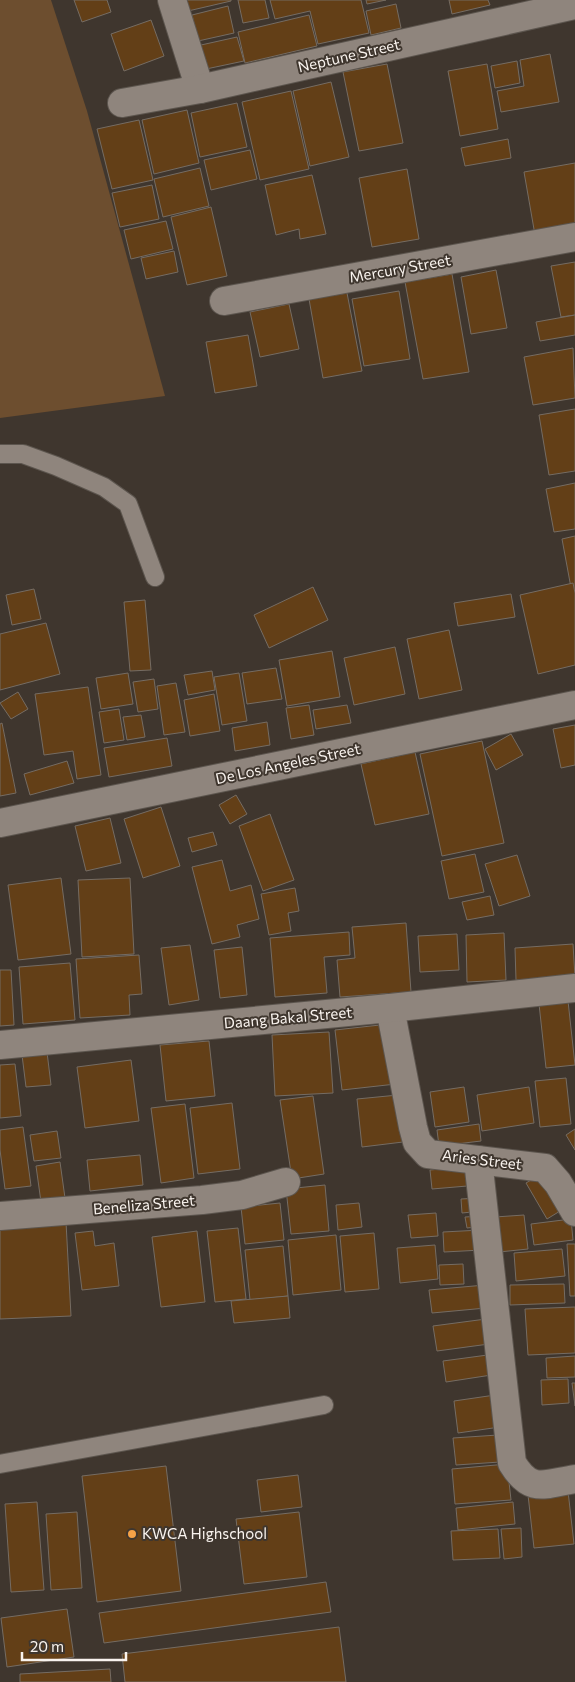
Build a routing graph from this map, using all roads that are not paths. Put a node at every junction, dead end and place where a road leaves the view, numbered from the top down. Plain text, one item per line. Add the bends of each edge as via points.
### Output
1 (172, 0) edge
2 (575, 5) edge
3 (200, 89) junction
4 (122, 103) dead end
5 (575, 237) edge
6 (224, 301) dead end
7 (0, 454) edge
8 (155, 576) dead end
9 (575, 704) edge
10 (0, 823) edge
11 (575, 988) edge
12 (390, 1008) junction
13 (0, 1045) edge
14 (478, 1160) junction
15 (286, 1182) dead end
16 (575, 1212) edge
17 (0, 1216) edge
18 (324, 1405) dead end
19 (0, 1464) edge
20 (575, 1479) edge

1 - 3 street
2 - 3 street, Neptune Street
3 - 4 street, Neptune Street
5 - 6 street, Mercury Street
7 - 8 lane via 23,454 56,466 104,486 128,504
9 - 10 street, De Los Angeles Street
11 - 12 street, Daang Bakal Street
12 - 13 street, Daang Bakal Street
12 - 14 street, Aries Street via 417,1142 428,1154
14 - 16 street, Aries Street via 545,1168
14 - 20 street via 512,1463 521,1478 536,1485
15 - 17 street, Beneliza Street via 242,1195 202,1200
18 - 19 lane

